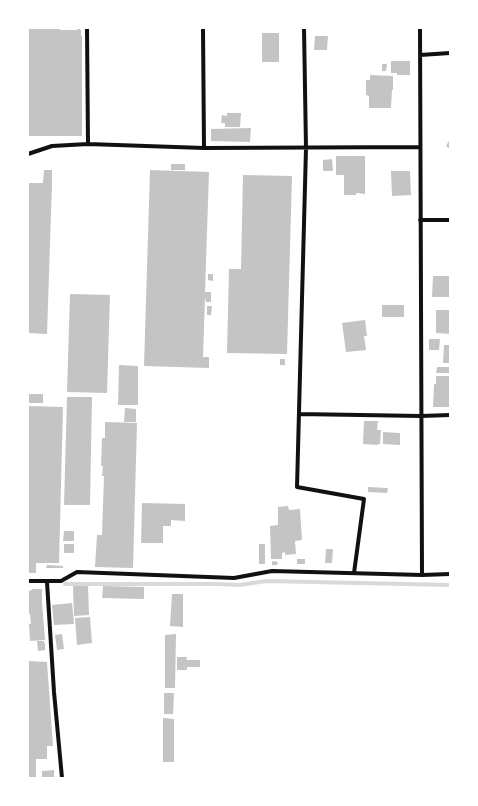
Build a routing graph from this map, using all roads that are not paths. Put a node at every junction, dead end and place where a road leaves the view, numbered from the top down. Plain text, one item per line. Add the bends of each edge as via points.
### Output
1 (87, 28) edge
2 (203, 28) edge
3 (304, 28) edge
4 (420, 28) edge
5 (450, 53) edge
6 (420, 55) junction
7 (88, 144) junction
8 (420, 147) junction
9 (204, 148) junction
10 (306, 148) junction
11 (28, 154) edge
12 (420, 220) junction
13 (450, 220) edge
14 (299, 414) junction
15 (450, 415) edge
16 (421, 416) junction
17 (354, 573) junction
18 (422, 574) junction
19 (450, 574) edge
20 (28, 582) edge
21 (47, 582) junction
22 (62, 778) edge

1 - 7 street
2 - 9 street
3 - 10 street
4 - 6 street
5 - 6 street
6 - 8 street
7 - 9 street
7 - 11 street via 52,146
8 - 10 street
8 - 12 street
9 - 10 street
10 - 14 street
12 - 13 street
12 - 16 street
14 - 16 street
14 - 17 street via 297,487 364,499
15 - 16 street
16 - 18 street
17 - 18 street
17 - 21 street via 272,571 234,578 77,572 61,581
18 - 19 street
20 - 21 street
21 - 22 street

